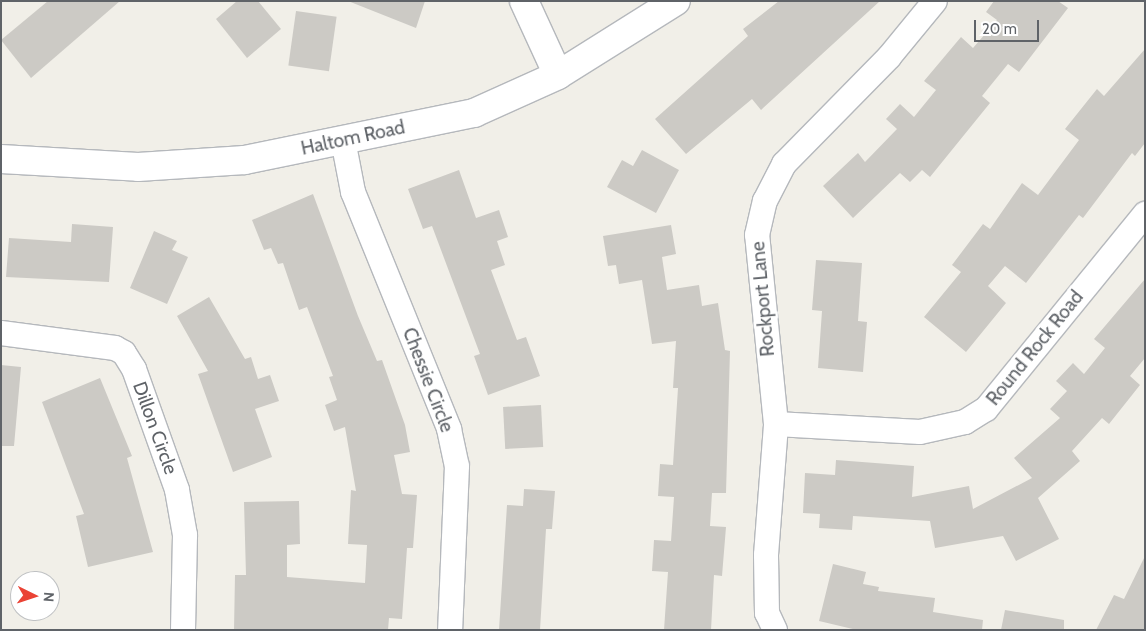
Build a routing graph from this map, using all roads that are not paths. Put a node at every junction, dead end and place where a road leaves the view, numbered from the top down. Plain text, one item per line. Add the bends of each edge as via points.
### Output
1 (524, 1) edge
2 (676, 1) edge
3 (935, 1) edge
4 (558, 75) junction
5 (343, 140) junction
6 (1, 159) edge
7 (1145, 214) edge
8 (1, 333) edge
9 (776, 424) junction
10 (183, 630) edge
11 (450, 630) edge
12 (774, 630) edge

1 - 4 main road
2 - 4 main road, Haltom Road
3 - 9 street, Rockport Lane via 889,57 784,164 765,200 758,235 758,261
4 - 5 main road, Haltom Road via 474,113
5 - 6 main road, Haltom Road via 245,160 148,166
5 - 11 street, Chessie Circle via 354,192 449,428 457,466
7 - 9 street, Round Rock Road via 986,409 965,422 920,432
8 - 10 street, Dillon Circle via 115,348 124,353 134,369 177,490 185,535
9 - 12 street, Rockport Lane via 766,555 766,613

